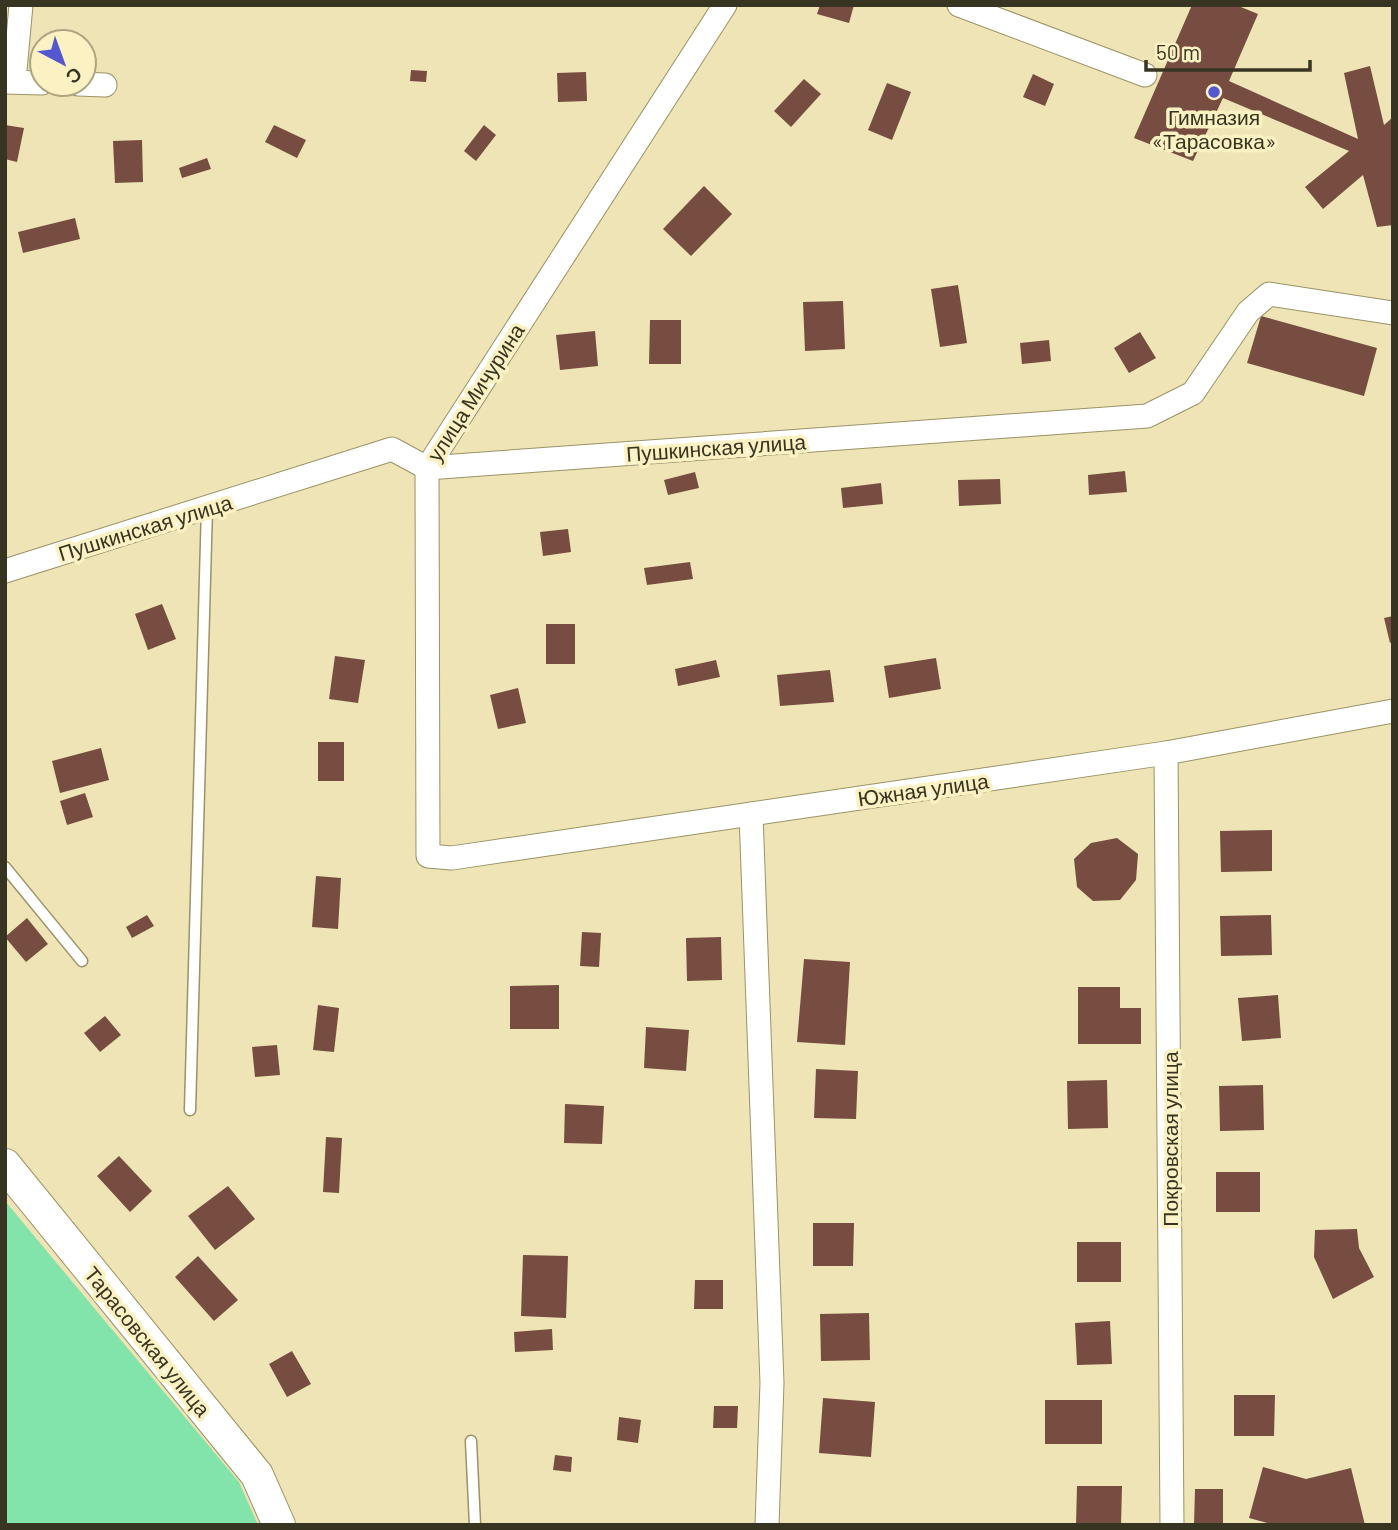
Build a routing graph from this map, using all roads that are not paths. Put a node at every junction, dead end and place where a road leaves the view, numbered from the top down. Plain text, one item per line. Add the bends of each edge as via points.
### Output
1 (21, 5) edge
2 (725, 5) edge
3 (959, 5) edge
4 (1145, 75) dead end
5 (10, 82) edge
6 (28, 83) edge
7 (98, 85) edge
8 (105, 85) dead end
9 (1393, 313) edge
10 (427, 467) junction
11 (206, 507) junction
12 (5, 570) edge
13 (1393, 711) edge
14 (1166, 753) junction
15 (751, 814) junction
16 (452, 858) joint
17 (5, 867) edge
18 (82, 961) dead end
19 (190, 1110) dead end
20 (5, 1165) edge
21 (471, 1441) dead end
22 (279, 1525) edge
23 (475, 1525) edge
24 (767, 1525) edge
25 (1172, 1525) edge

1 - 5 street
2 - 10 street, улица Мичурина
3 - 4 street
5 - 6 street
7 - 8 street
9 - 10 street, Пушкинская улица via 1269,294 1248,312 1193,393 1147,416
10 - 11 street, Пушкинская улица via 392,449
10 - 16 street, улица Мичурина via 428,856
11 - 12 street, Пушкинская улица
11 - 19 lane
13 - 14 street, Южная улица
14 - 15 street, Южная улица
14 - 25 street, Покровская улица
15 - 16 street, Южная улица
15 - 24 street via 772,1383
17 - 18 lane
20 - 22 main road, Тарасовская улица via 257,1475
21 - 23 lane

